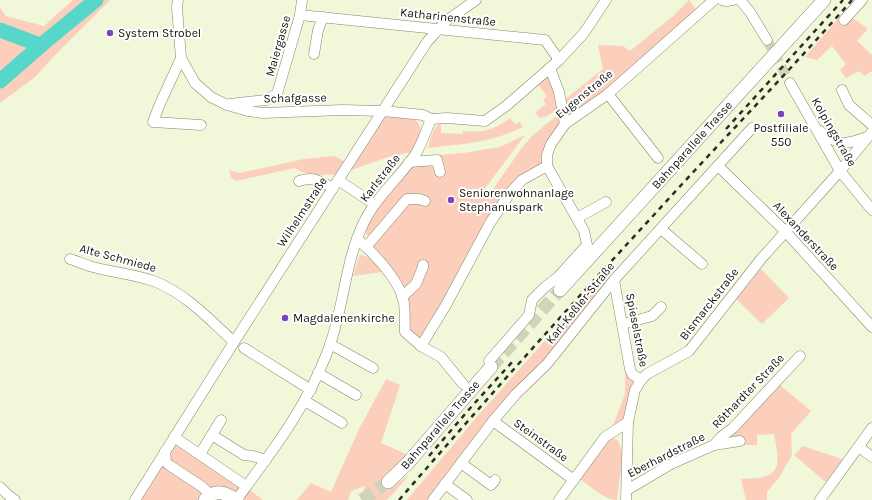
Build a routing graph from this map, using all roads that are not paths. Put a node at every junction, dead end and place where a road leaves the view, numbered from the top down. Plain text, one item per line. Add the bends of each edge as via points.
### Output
1 (178, 0) edge
2 (302, 0) edge
3 (476, 0) edge
4 (606, 0) edge
5 (714, 0) edge
6 (722, 0) edge
7 (733, 0) edge
8 (740, 0) edge
9 (824, 0) edge
10 (862, 0) edge
11 (300, 15) junction
12 (323, 17) junction
13 (844, 20) dead end
14 (438, 30) junction
15 (767, 40) tunnel mouth
16 (314, 54) dead end
17 (181, 58) junction
18 (558, 60) junction
19 (550, 68) junction
20 (790, 84) tunnel mouth
21 (842, 90) dead end
22 (608, 94) junction
23 (226, 105) junction
24 (383, 111) junction
25 (431, 119) junction
26 (566, 124) junction
27 (201, 125) dead end
28 (872, 125) edge
29 (815, 127) junction
30 (752, 128) dead end
31 (870, 134) edge
32 (658, 158) dead end
33 (409, 162) junction
34 (547, 166) junction
35 (718, 166) junction
36 (840, 171) junction
37 (440, 172) dead end
38 (299, 181) dead end
39 (335, 184) junction
40 (425, 201) dead end
41 (606, 202) dead end
42 (374, 204) junction
43 (872, 210) edge
44 (577, 218) junction
45 (661, 229) junction
46 (785, 231) junction
47 (357, 240) junction
48 (366, 247) junction
49 (70, 259) dead end
50 (702, 264) dead end
51 (423, 265) dead end
52 (614, 280) junction
53 (560, 290) tunnel mouth
54 (402, 297) junction
55 (661, 307) dead end
56 (623, 324) junction
57 (872, 327) edge
58 (234, 342) junction
59 (330, 344) junction
60 (421, 346) junction
61 (244, 348) dead end
62 (800, 356) dead end
63 (490, 364) joint
64 (373, 368) dead end
65 (318, 373) junction
66 (641, 380) junction
67 (464, 384) dead end
68 (310, 390) junction
69 (356, 395) dead end
70 (305, 401) junction
71 (221, 420) dead end
72 (493, 421) junction
73 (628, 422) junction
74 (342, 423) dead end
75 (872, 428) edge
76 (212, 435) junction
77 (174, 437) junction
78 (740, 441) dead end
79 (714, 445) junction
80 (859, 446) junction
81 (165, 451) junction
82 (200, 454) junction
83 (872, 458) edge
84 (266, 460) junction
85 (461, 463) junction
86 (495, 480) dead end
87 (574, 480) junction
88 (388, 482) tunnel mouth
89 (445, 484) junction
90 (246, 486) junction
91 (0, 487) edge
92 (626, 495) edge
93 (208, 497) edge
94 (15, 500) edge
95 (135, 500) edge
96 (237, 500) edge
97 (433, 500) edge
98 (467, 500) edge
99 (559, 500) edge
100 (820, 500) edge

1 - 17 street, Schafgasse
2 - 11 street, Maiergasse
3 - 14 street, Wilhelmstraße via 446,21
4 - 18 street via 584,33
5 - 22 street, Eugenstraße
6 - 7 street
8 - 15 street
9 - 53 main road, Bahnparallele Trasse
10 - 13 street
11 - 12 street, Katharinenstraße
11 - 23 street, Maiergasse via 277,94 266,100
12 - 14 street, Katharinenstraße
12 - 16 street
14 - 18 street, Katharinenstraße via 545,40
14 - 24 street, Wilhelmstraße via 427,42
17 - 23 street, Schafgasse via 195,83 211,97
17 - 27 street, Schafgasse via 153,122
18 - 19 street
19 - 25 street via 485,121
19 - 26 street via 559,92
20 - 29 street, Kolpingstraße
21 - 28 street via 849,105
22 - 26 street, Eugenstraße
22 - 32 street
23 - 24 street, Schafgasse via 263,113
24 - 25 street, Schafgasse via 423,115
24 - 39 street, Wilhelmstraße
25 - 33 street, Karlstraße via 421,144
26 - 34 street, Eugenstraße via 551,144
29 - 31 street, Bismarckstraße via 838,143 854,142
29 - 36 street, Kolpingstraße
30 - 35 street, Karl-Keßler-Straße
31 - 36 street, Bismarckstraße
33 - 37 street via 437,160
33 - 42 street, Karlstraße
34 - 44 street
34 - 60 street via 522,180 510,192
35 - 45 street, Karl-Keßler-Straße
35 - 46 street, Alexanderstraße
36 - 43 street, Kolpingstraße
36 - 46 street, Bismarckstraße
38 - 39 street via 308,178
39 - 42 street
39 - 58 street, Wilhelmstraße
40 - 48 street via 407,199
41 - 44 street
42 - 47 street, Karlstraße
44 - 63 street via 584,231 587,245 558,277 532,300 529,315
45 - 50 street
45 - 52 street, Karl-Keßler-Straße
46 - 57 street, Alexanderstraße
46 - 66 street, Bismarckstraße via 688,351
47 - 48 street
47 - 59 street, Karlstraße
48 - 54 street via 387,270
49 - 58 street, Alte Schmiede via 92,267 156,282 194,305
51 - 54 street via 416,284
52 - 56 street, Spieselstraße
52 - 72 street, Karl-Keßler-Straße via 547,364
54 - 60 street via 405,332
55 - 56 street via 652,316
56 - 66 street, Spieselstraße via 630,370
58 - 77 street, Wilhelmstraße
59 - 64 street
59 - 65 street, Karlstraße
60 - 67 street via 441,357
61 - 68 street
62 - 79 street, Röthardter Straße
63 - 88 main road, Bahnparallele Trasse via 407,464
65 - 68 street, Karlstraße
65 - 69 street
66 - 73 street via 635,390
68 - 70 street, Karlstraße
70 - 74 street
70 - 84 street, Karlstraße
71 - 76 street
72 - 85 street, Karl-Keßler-Straße
72 - 87 street, Steinstraße
73 - 87 street via 605,438
73 - 92 street
75 - 80 street
76 - 82 street
76 - 84 street via 244,455
77 - 81 street, Wilhelmstraße
77 - 82 street
78 - 79 street, Eberhardstraße
79 - 92 street, Eberhardstraße via 671,464
80 - 83 street
80 - 100 street
81 - 93 street via 166,462 201,486
81 - 95 street, Wilhelmstraße
82 - 90 street
84 - 90 street, Karlstraße
85 - 86 street via 491,485
85 - 89 street, Karl-Keßler-Straße
87 - 99 street
89 - 97 street, Karl-Keßler-Straße
89 - 98 street
90 - 96 street, Karlstraße
91 - 94 street
93 - 96 main road via 216,492

